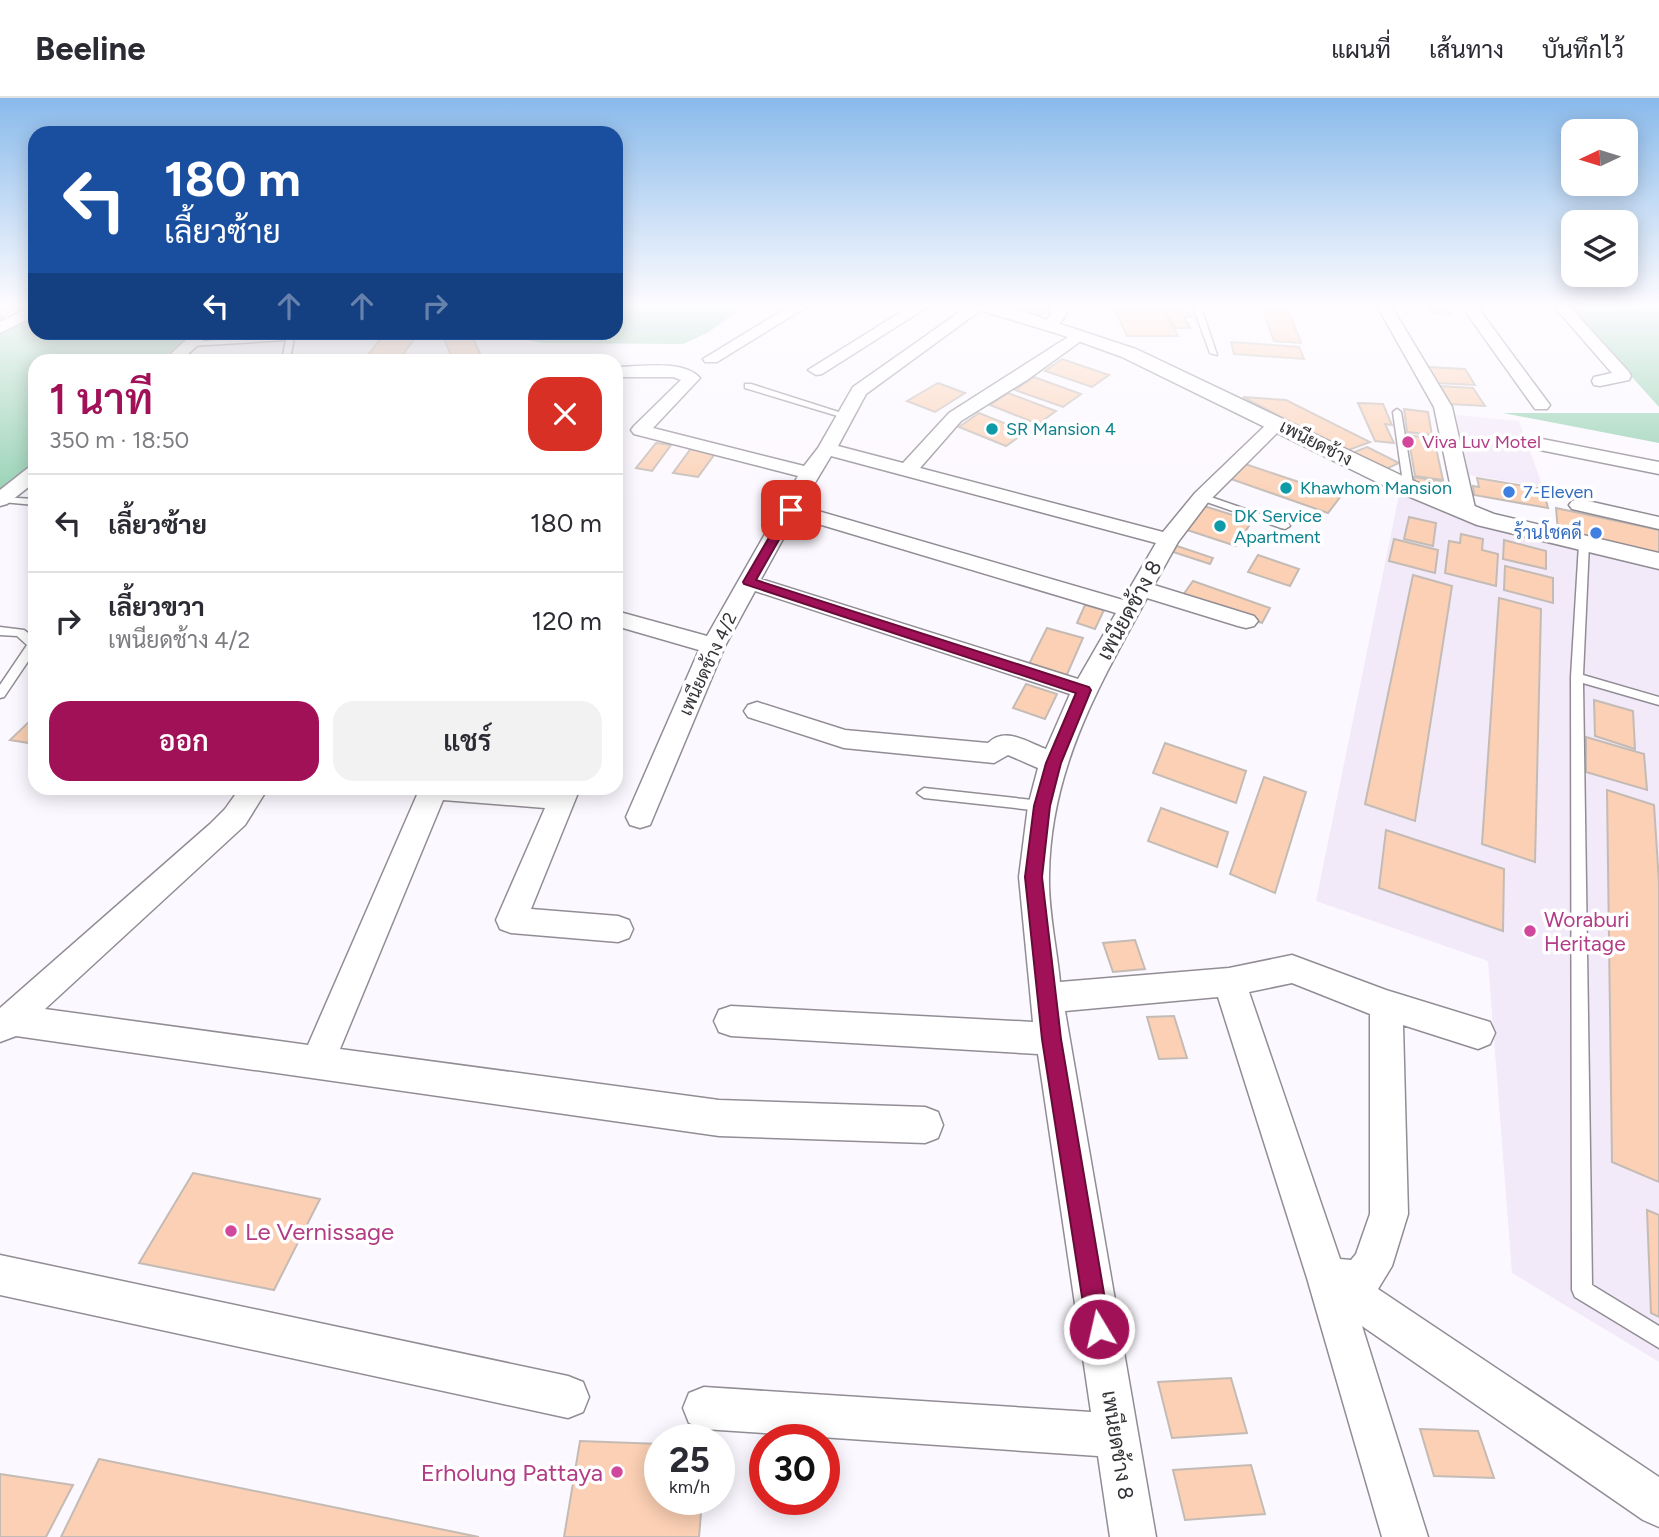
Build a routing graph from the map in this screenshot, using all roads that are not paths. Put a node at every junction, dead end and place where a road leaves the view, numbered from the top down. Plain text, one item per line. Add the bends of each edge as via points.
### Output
1 (887, 371) edge
2 (1028, 371) edge
3 (1170, 371) edge
4 (1422, 371) edge
5 (1516, 371) edge
6 (1619, 371) edge
7 (623, 372) edge
8 (1600, 381) dead end
9 (748, 386) dead end
10 (1541, 405) dead end
11 (1397, 411) dead end
12 (844, 415) junction
13 (1278, 424) junction
14 (1537, 444) dead end
15 (827, 449) junction
16 (1659, 468) edge
17 (907, 471) junction
18 (809, 474) junction
19 (28, 478) edge
20 (1409, 490) junction
21 (1202, 497) junction
22 (1, 500) edge
23 (28, 502) edge
24 (1579, 505) dead end
25 (791, 510) junction
26 (1465, 512) junction
27 (1659, 523) edge
28 (1285, 526) dead end
29 (1168, 540) junction
30 (1584, 544) junction
31 (1659, 561) edge
32 (749, 582) junction
33 (1134, 599) junction
34 (623, 620) edge
35 (1246, 621) dead end
36 (0, 631) edge
37 (28, 636) edge
38 (713, 646) junction
39 (28, 652) edge
40 (1577, 677) junction
41 (1084, 690) junction
42 (0, 694) edge
43 (1659, 701) edge
44 (757, 711) dead end
45 (1053, 763) junction
46 (924, 793) dead end
47 (249, 795) edge
48 (431, 795) edge
49 (563, 795) edge
50 (1042, 806) junction
51 (640, 817) dead end
52 (618, 929) dead end
53 (1229, 982) junction
54 (1046, 998) junction
55 (1386, 1005) junction
56 (731, 1021) dead end
57 (5, 1025) edge
58 (1478, 1033) dead end
59 (1051, 1039) junction
60 (317, 1064) junction
61 (925, 1125) dead end
62 (0, 1275) edge
63 (1327, 1278) junction
64 (1659, 1338) edge
65 (568, 1397) dead end
66 (704, 1408) dead end
67 (1116, 1435) junction
68 (1659, 1504) edge
69 (1133, 1537) edge
70 (1405, 1537) edge

1 - 12 street, เพนียดช้าง 4/2 via 859,391
2 - 17 street via 955,417
3 - 13 street, เพนียดช้าง
4 - 26 street via 1443,407
5 - 10 street
6 - 8 street via 1623,376
7 - 18 street via 675,372 692,377 640,430
9 - 12 lane
11 - 20 lane
12 - 15 street, เพนียดช้าง 4/2
13 - 20 street, เพนียดช้าง
13 - 21 street, เพนียดช้าง 8
14 - 16 street
15 - 17 street
15 - 18 street, เพนียดช้าง 4/2
17 - 29 street
18 - 25 street, เพนียดช้าง 4/2
19 - 22 street
20 - 26 street, เพนียดช้าง
21 - 28 lane
21 - 29 street, เพนียดช้าง 8
22 - 23 lane
24 - 27 street
25 - 32 street, เพนียดช้าง 4/2
25 - 33 street
26 - 30 street, เพนียดช้าง
29 - 33 street, เพนียดช้าง 8
30 - 31 street, เพนียดช้าง
30 - 40 lane
32 - 38 street, เพนียดช้าง 4/2
32 - 41 street
33 - 35 street
33 - 41 street, เพนียดช้าง 8
34 - 38 street
36 - 37 lane
38 - 51 street, เพนียดช้าง 4/2
39 - 42 lane
40 - 43 lane
40 - 64 lane via 1582,1290
41 - 45 street, เพนียดช้าง 8
44 - 45 street via 844,739 994,753 1004,743
45 - 50 street, เพนียดช้าง 8
46 - 50 lane
47 - 57 street via 220,832
48 - 60 street
49 - 52 street via 511,920
50 - 54 street, เพนียดช้าง 8 via 1034,877
53 - 54 street
53 - 55 street via 1292,969
53 - 63 street
54 - 59 street, เพนียดช้าง 8
55 - 58 street
55 - 63 street via 1389,1214 1372,1266 1359,1280
56 - 59 street
57 - 60 street
59 - 67 street, เพนียดช้าง 8
60 - 61 street via 719,1118
62 - 65 street
63 - 68 street
63 - 70 street
66 - 67 street
67 - 69 street, เพนียดช้าง 8

